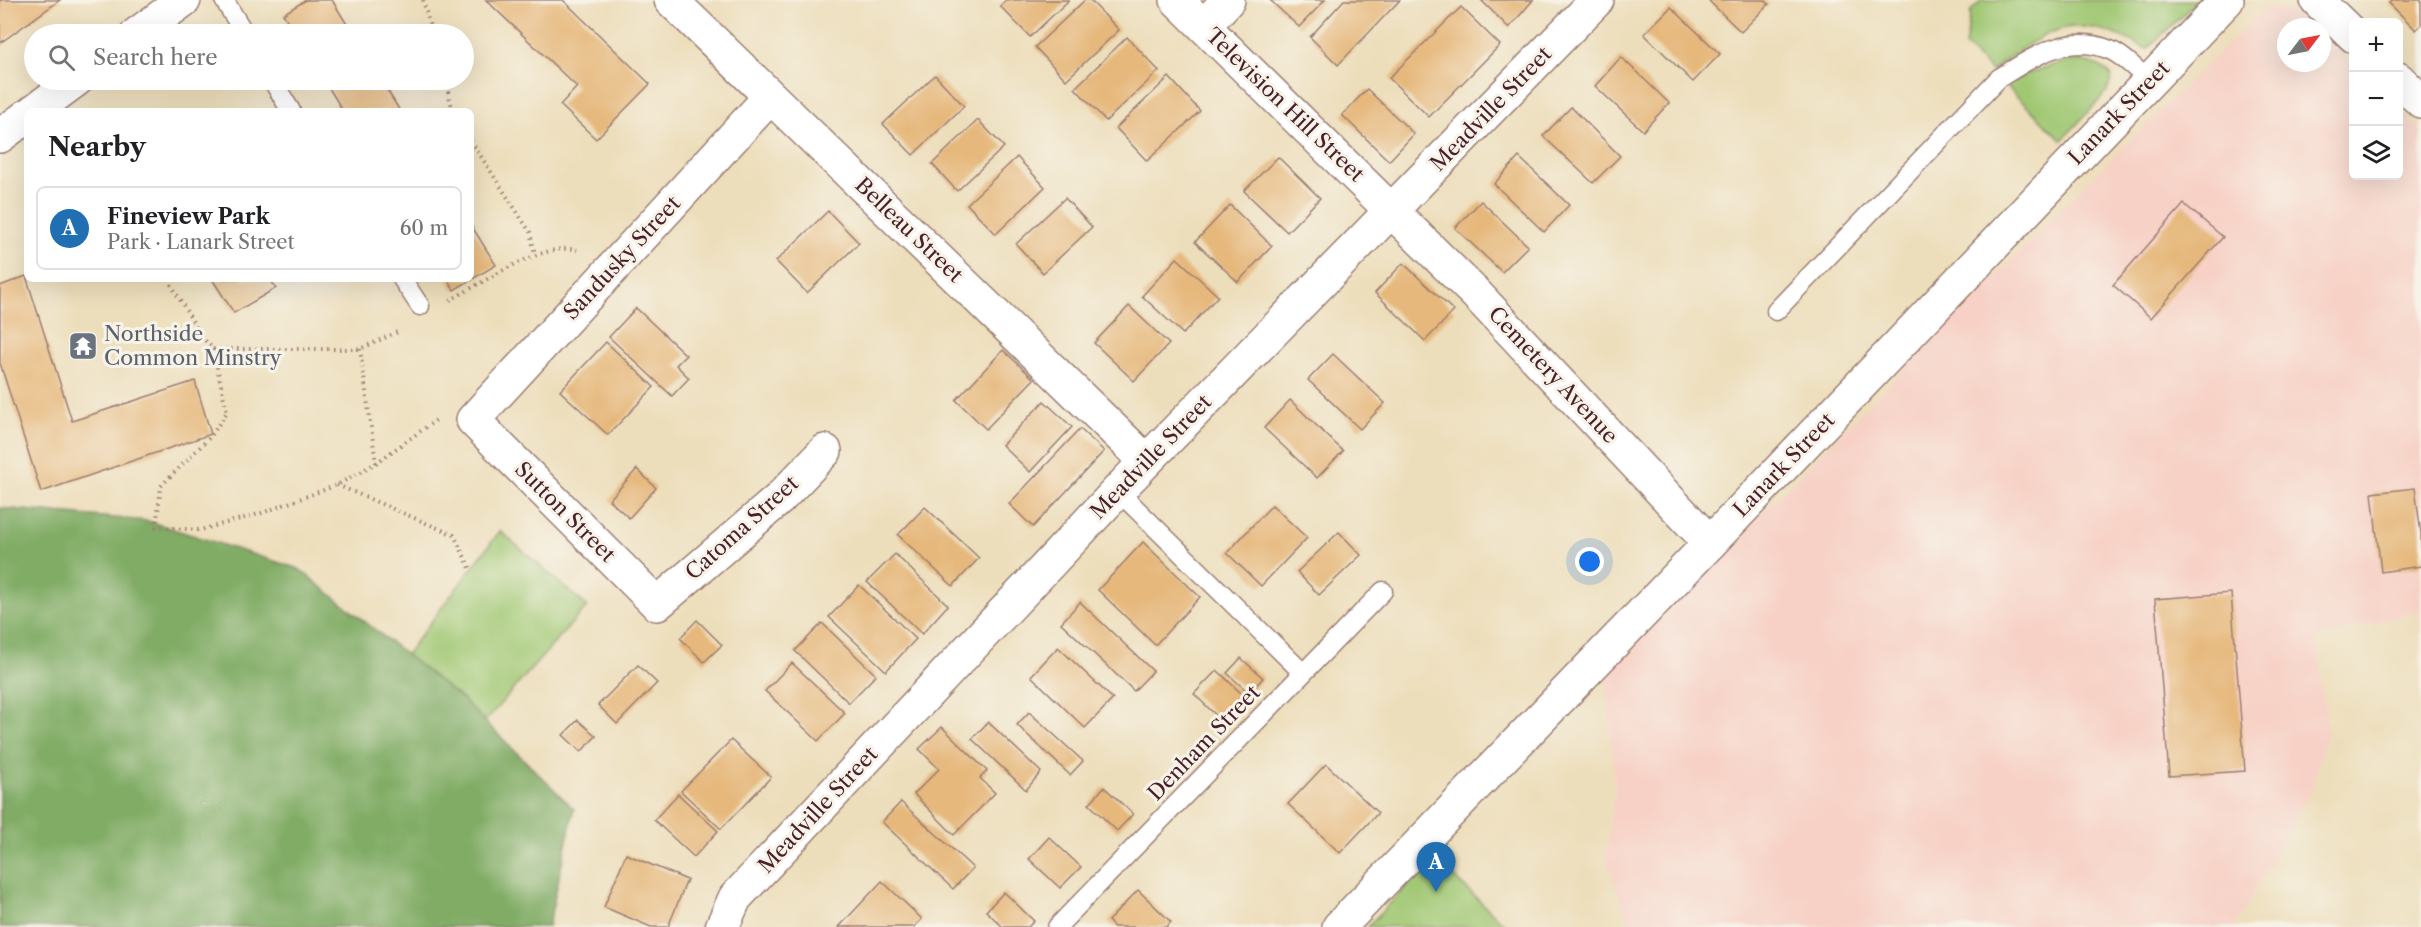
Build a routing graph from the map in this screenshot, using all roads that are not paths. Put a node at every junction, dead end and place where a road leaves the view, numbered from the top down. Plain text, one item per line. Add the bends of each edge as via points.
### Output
1 (184, 0) edge
2 (224, 0) edge
3 (671, 0) edge
4 (1177, 0) edge
5 (1228, 0) edge
6 (1597, 0) edge
7 (2227, 0) edge
8 (2317, 0) edge
9 (151, 24) edge
10 (239, 24) edge
11 (1204, 26) junction
12 (2349, 31) edge
13 (2150, 81) junction
14 (2403, 84) edge
15 (62, 90) edge
16 (278, 90) edge
17 (771, 97) junction
18 (2421, 101) edge
19 (38, 108) edge
20 (289, 108) edge
21 (24, 118) edge
22 (0, 136) edge
23 (1393, 211) junction
24 (404, 282) edge
25 (420, 306) dead end
26 (1776, 311) dead end
27 (473, 420) joint
28 (825, 451) dead end
29 (1146, 461) junction
30 (1118, 491) junction
31 (1710, 543) junction
32 (1383, 591) dead end
33 (657, 604) joint
34 (1303, 673) junction
35 (722, 927) edge
36 (1057, 927) edge
37 (1339, 927) edge

1 - 9 street
2 - 10 lane
3 - 17 street, Belleau Street
4 - 11 street, Television Hill Street
5 - 11 street
6 - 23 street, Meadville Street
7 - 13 street, Lanark Street
8 - 12 street
11 - 23 street, Television Hill Street
13 - 26 lane via 2111,50 2085,42 2039,53 1999,78
13 - 31 street, Lanark Street
14 - 18 street
15 - 19 street
16 - 20 lane
17 - 27 street, Sandusky Street
17 - 29 street, Belleau Street
21 - 22 street
23 - 29 street, Meadville Street
23 - 31 street, Cemetery Avenue
24 - 25 lane
27 - 33 street, Sutton Street
28 - 33 street, Catoma Street via 779,499
29 - 30 street, Meadville Street
30 - 34 lane
30 - 35 street, Meadville Street via 735,898
31 - 37 street, Lanark Street
32 - 34 lane, Denham Street
34 - 36 lane, Denham Street

